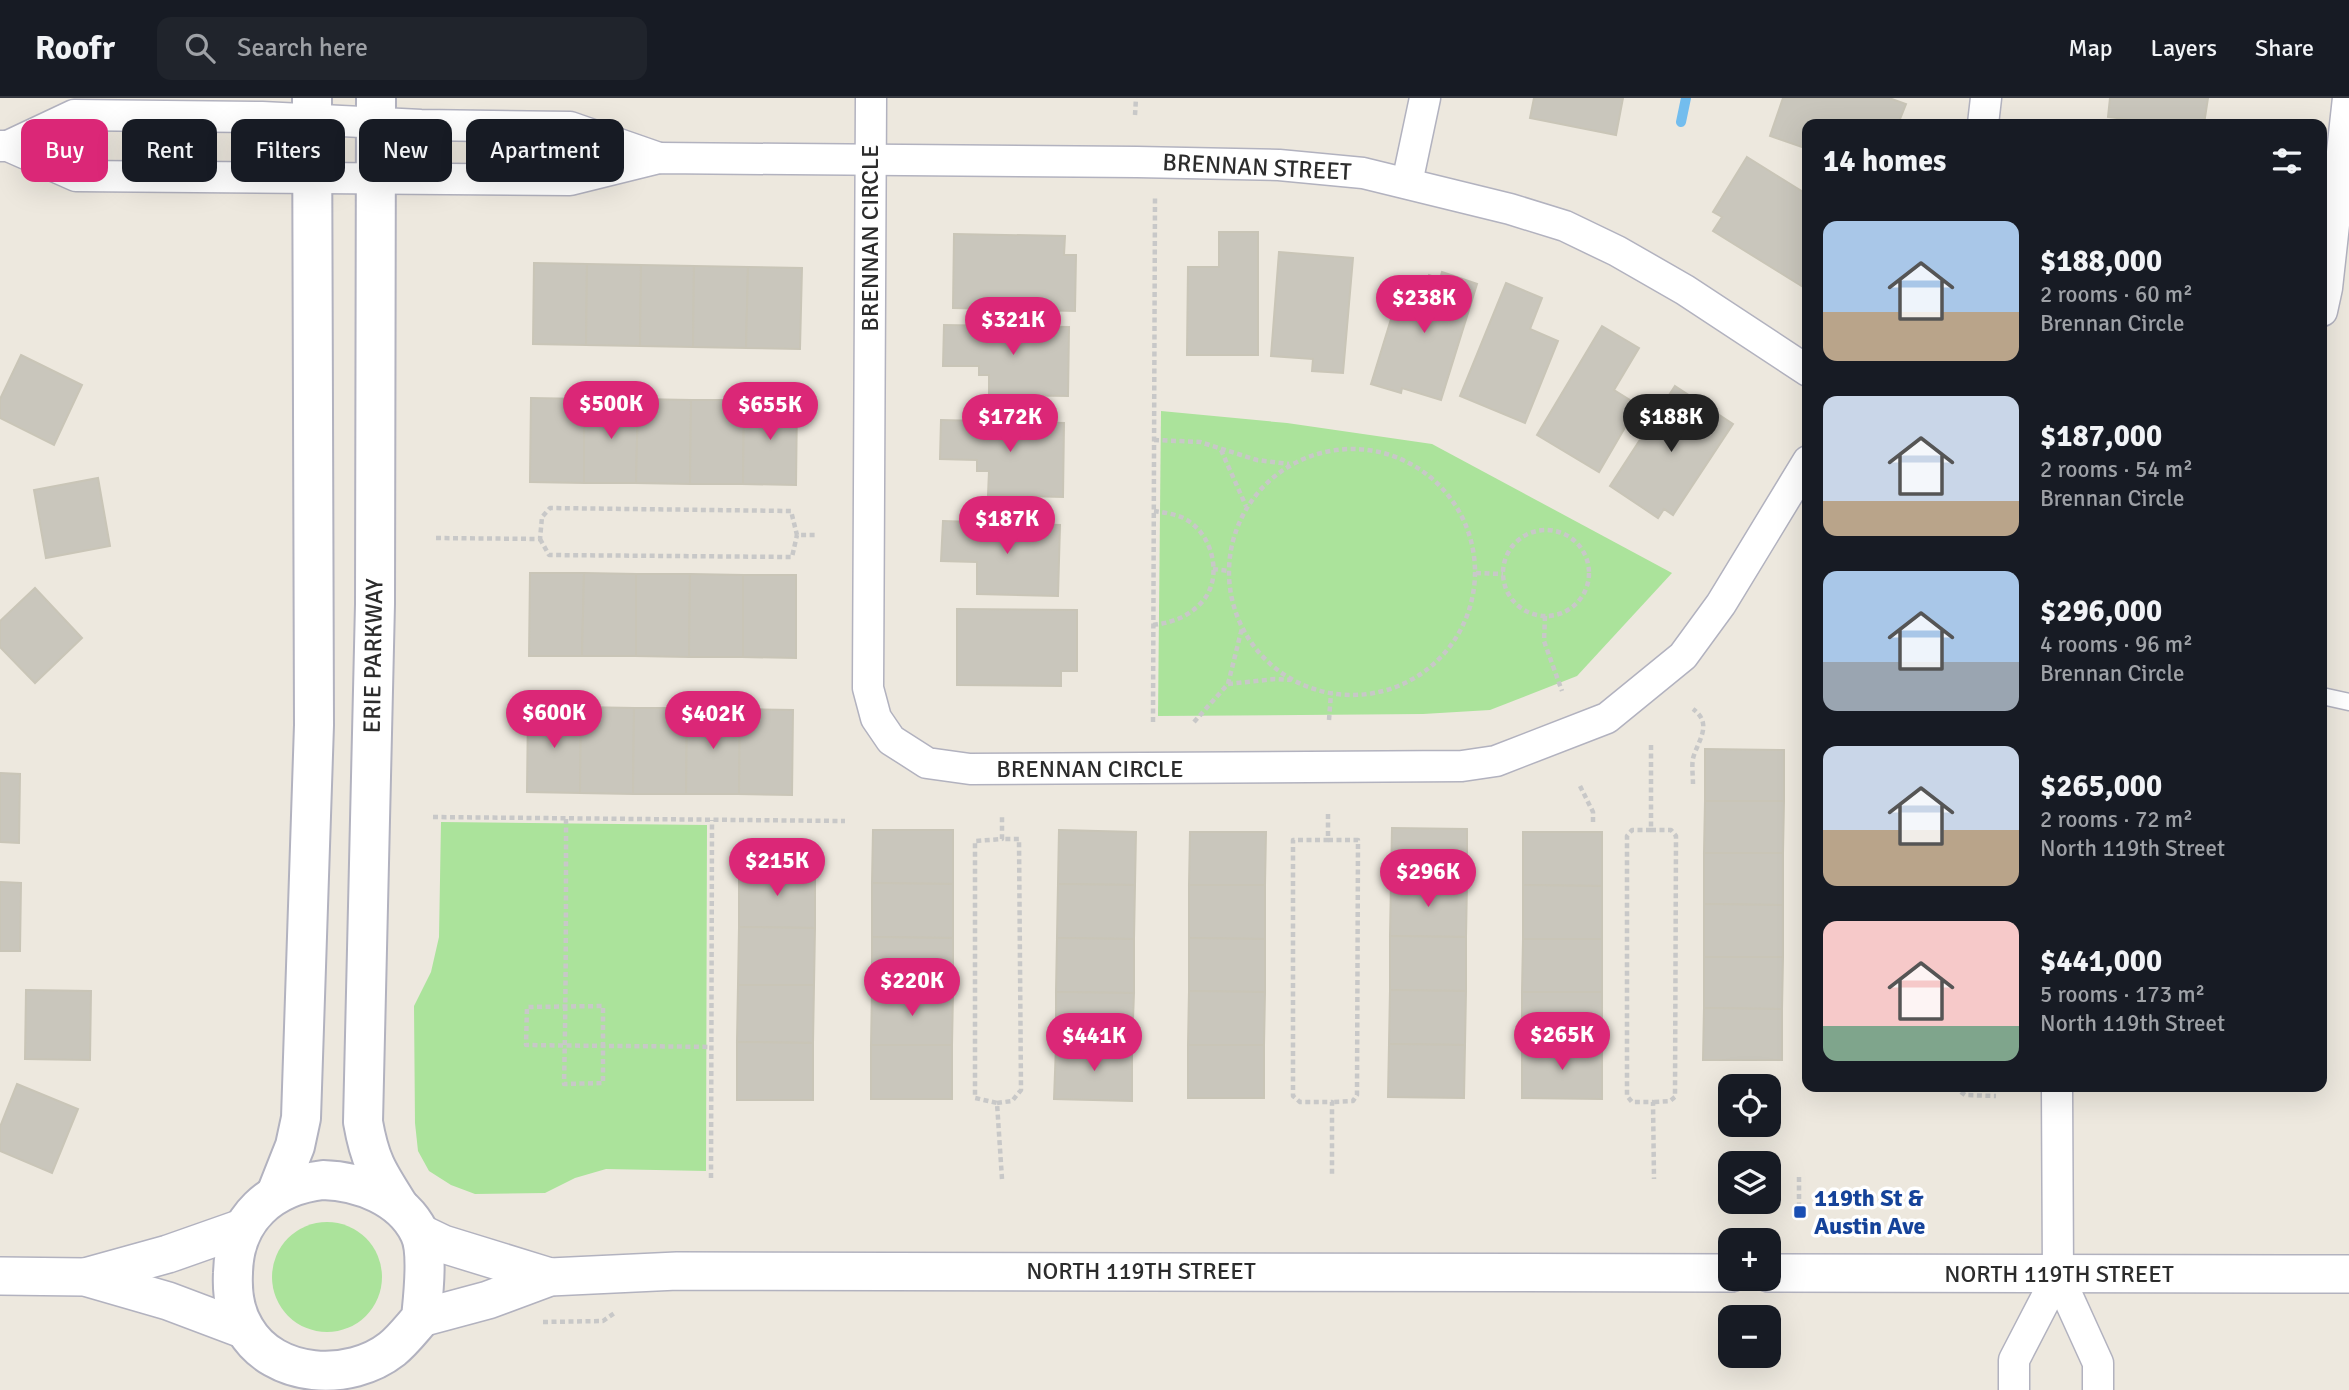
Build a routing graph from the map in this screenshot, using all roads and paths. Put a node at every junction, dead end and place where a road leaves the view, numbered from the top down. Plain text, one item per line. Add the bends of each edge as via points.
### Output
1 (871, 98) edge
2 (1136, 98) edge
3 (1425, 98) edge
4 (1986, 98) edge
5 (2348, 98) edge
6 (312, 109) edge
7 (376, 110) edge
8 (1135, 115) dead end
9 (1984, 119) edge
10 (4, 146) edge
11 (659, 158) junction
12 (871, 159) junction
13 (231, 177) edge
14 (452, 178) edge
15 (311, 182) edge
16 (376, 182) edge
17 (1407, 183) junction
18 (1155, 198) dead end
19 (2327, 288) edge
20 (1802, 367) edge
21 (1154, 440) junction
22 (1221, 450) junction
23 (1289, 464) junction
24 (1802, 471) edge
25 (1247, 506) junction
26 (1154, 511) junction
27 (797, 535) junction
28 (817, 535) dead end
29 (436, 538) dead end
30 (540, 539) junction
31 (1213, 569) junction
32 (1229, 571) junction
33 (1476, 573) junction
34 (1503, 574) junction
35 (1545, 617) junction
36 (1153, 625) junction
37 (1243, 625) junction
38 (1294, 680) junction
39 (1228, 684) junction
40 (1562, 691) dead end
41 (1331, 693) junction
42 (2327, 697) edge
43 (2349, 702) edge
44 (1693, 709) dead end
45 (1329, 720) dead end
46 (1153, 722) dead end
47 (1194, 722) dead end
48 (1651, 745) dead end
49 (1693, 784) dead end
50 (1580, 786) dead end
51 (1328, 814) dead end
52 (1002, 816) dead end
53 (433, 817) dead end
54 (566, 819) junction
55 (712, 820) junction
56 (845, 821) dead end
57 (1593, 824) dead end
58 (1651, 830) junction
59 (1002, 839) junction
60 (1328, 840) junction
61 (565, 1006) junction
62 (565, 1045) junction
63 (603, 1045) junction
64 (711, 1047) junction
65 (1961, 1092) edge
66 (2057, 1092) edge
67 (1996, 1097) dead end
68 (1332, 1102) junction
69 (1653, 1102) junction
70 (997, 1103) junction
71 (1332, 1176) dead end
72 (1799, 1177) dead end
73 (711, 1178) dead end
74 (1654, 1179) dead end
75 (1002, 1180) dead end
76 (276, 1194) junction
77 (1799, 1212) dead end
78 (410, 1219) junction
79 (242, 1228) junction
80 (1718, 1273) edge
81 (1781, 1273) edge
82 (2349, 1274) edge
83 (2058, 1275) junction
84 (0, 1276) edge
85 (85, 1277) junction
86 (550, 1277) junction
87 (421, 1318) junction
88 (245, 1330) junction
89 (390, 1350) junction
90 (283, 1374) edge
91 (376, 1390) edge
92 (2014, 1390) edge
93 (2098, 1390) edge

1 - 12 street, BRENNAN CIRCLE
2 - 8 path
3 - 17 street
4 - 9 street
5 - 19 street
6 - 7 street, BRENNAN STREET
6 - 10 street, BRENNAN STREET via 262,117 74,115
7 - 11 street, BRENNAN STREET via 421,125 570,127
10 - 13 street, BRENNAN STREET via 76,176
11 - 12 street, BRENNAN STREET
11 - 14 street, BRENNAN STREET via 570,180
12 - 17 street, BRENNAN STREET via 1279,165 1363,173
12 - 24 street, BRENNAN CIRCLE via 868,688 876,718 891,740 927,763 970,769 1161,769 1462,766 1496,761 1607,718 1683,656 1721,604
15 - 76 main road via 314,724 301,1118
16 - 78 main road, ERIE PARKWAY via 375,604 363,1122 374,1167
17 - 20 street, BRENNAN STREET via 1565,226 1685,290
18 - 21 path
21 - 22 path via 1200,442
21 - 26 path
22 - 23 path
22 - 25 path
23 - 25 path
23 - 33 path via 1332,450 1375,450 1415,465 1448,493 1464,521
25 - 32 path via 1237,528
26 - 31 path via 1189,521 1203,533
26 - 36 path
27 - 28 path
27 - 30 path via 792,557 549,555
27 - 30 path via 792,511 550,508 542,517
29 - 30 path
31 - 32 path
31 - 36 path via 1203,602 1171,623
32 - 37 path via 1235,609
33 - 34 path
33 - 41 path via 1470,611 1452,646 1425,673 1390,691 1351,696
34 - 35 path via 1513,602 1525,612
34 - 35 path via 1504,561 1520,538 1546,530 1572,538 1587,560 1587,589 1568,611
35 - 40 path via 1544,641
36 - 46 path
37 - 38 path via 1252,644 1279,672
37 - 39 path
38 - 39 path
38 - 41 path
39 - 47 path
41 - 45 path
42 - 43 lane
44 - 49 path via 1704,724 1693,757
48 - 58 path
50 - 57 path via 1593,812
51 - 60 path
52 - 59 path
53 - 54 path
54 - 55 path
54 - 61 path
55 - 56 path
55 - 64 path
58 - 69 path via 1671,830 1676,836 1675,1097
58 - 69 path via 1632,830 1627,836 1627,1097 1633,1102
59 - 70 path via 1019,839 1021,1090 1012,1101
59 - 70 path via 975,841 975,1098
60 - 68 path via 1358,840 1357,1095 1353,1101
60 - 68 path via 1293,840 1293,1096 1300,1102
61 - 62 path
61 - 62 path via 527,1007 526,1045
61 - 63 path via 603,1006
62 - 63 path
62 - 63 path via 564,1084 603,1083
63 - 64 path
64 - 73 path
65 - 67 path
66 - 83 street
68 - 71 path
69 - 74 path
70 - 75 path
72 - 77 path
76 - 78 main road via 307,1182 341,1180 358,1184
76 - 79 main road
78 - 86 street, NORTH 119TH STREET via 443,1244
78 - 87 main road via 424,1265
79 - 85 street
79 - 88 main road via 233,1256 232,1289
80 - 86 street, NORTH 119TH STREET via 677,1271
81 - 83 street, NORTH 119TH STREET
82 - 83 street, NORTH 119TH STREET
83 - 92 street via 2014,1360
83 - 93 street via 2098,1363
84 - 85 street
85 - 88 street
86 - 87 street, NORTH 119TH STREET
87 - 89 main road
88 - 90 main road
89 - 90 main road via 362,1365 333,1371 301,1368
89 - 91 main road

